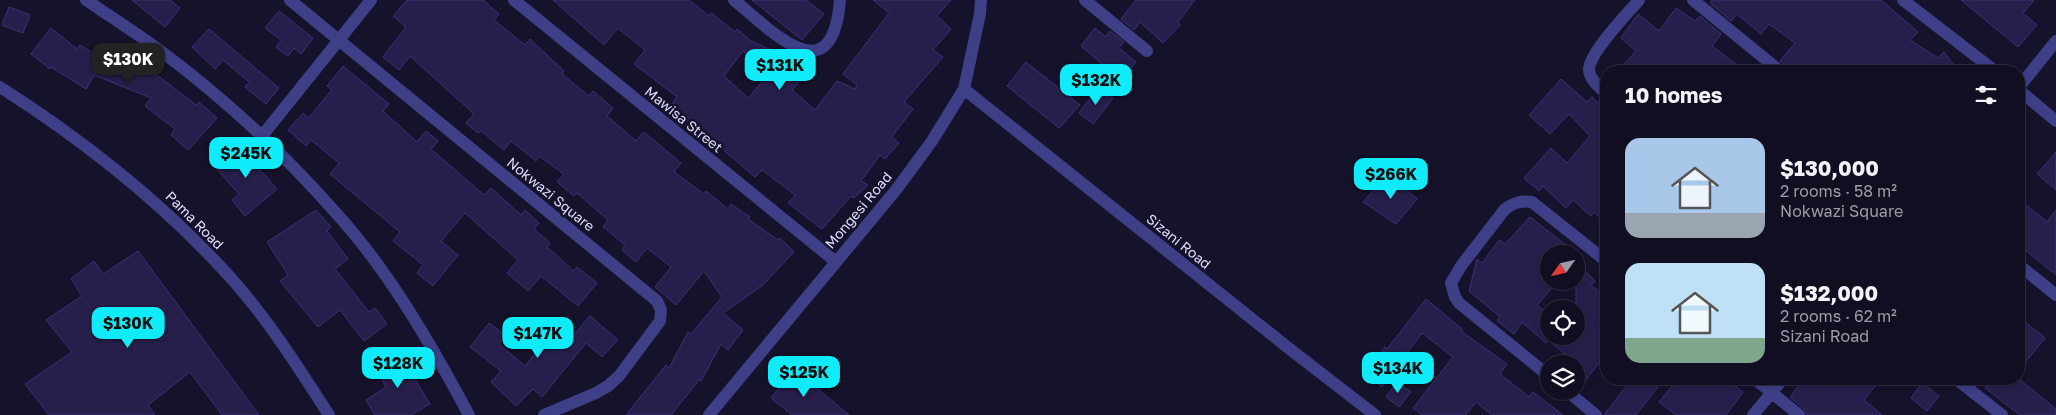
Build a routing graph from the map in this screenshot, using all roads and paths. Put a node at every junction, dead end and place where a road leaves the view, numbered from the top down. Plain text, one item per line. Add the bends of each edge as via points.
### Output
1 (86, 0) edge
2 (290, 0) edge
3 (371, 0) edge
4 (514, 0) edge
5 (734, 0) edge
6 (840, 0) edge
7 (981, 0) edge
8 (1085, 0) edge
9 (1639, 0) edge
10 (1693, 0) edge
11 (1903, 0) edge
12 (339, 40) junction
13 (2056, 41) edge
14 (1148, 51) dead end
15 (1773, 65) edge
16 (1987, 65) edge
17 (2025, 80) edge
18 (0, 87) edge
19 (964, 89) junction
20 (1600, 89) edge
21 (2025, 93) edge
22 (2056, 121) edge
23 (262, 136) junction
24 (1600, 256) edge
25 (835, 261) junction
26 (2025, 270) edge
27 (2056, 295) edge
28 (1540, 369) edge
29 (1763, 385) edge
30 (1778, 385) edge
31 (1964, 385) edge
32 (1772, 392) junction
33 (1578, 400) edge
34 (328, 415) edge
35 (469, 415) edge
36 (544, 415) edge
37 (709, 415) edge
38 (1375, 415) edge
39 (1596, 415) edge
40 (1753, 415) edge
41 (1800, 415) edge
42 (2002, 415) edge

1 - 23 street via 158,48
2 - 12 street, Nokwazi Square
3 - 12 street
4 - 25 street, Mawisa Street
5 - 6 street via 786,43 801,50 814,51 834,35
7 - 19 street, Mongesi Road
8 - 14 street
9 - 20 street via 1594,54 1589,69
10 - 15 street
11 - 16 street
12 - 23 street
12 - 36 street, Nokwazi Square via 657,300 661,310 660,321 618,376 596,393
13 - 17 street
18 - 34 street, Pama Road via 37,110 159,205 230,277 270,326
19 - 25 street, Mongesi Road via 932,142 896,190
19 - 38 street, Sizani Road
21 - 22 street
23 - 35 street via 337,213 393,286
24 - 28 street via 1532,202 1518,202 1505,209 1451,283 1459,303
25 - 37 street, Mongesi Road
26 - 27 street
29 - 32 street
30 - 32 street
31 - 42 street
32 - 40 street
32 - 41 street
33 - 39 street

